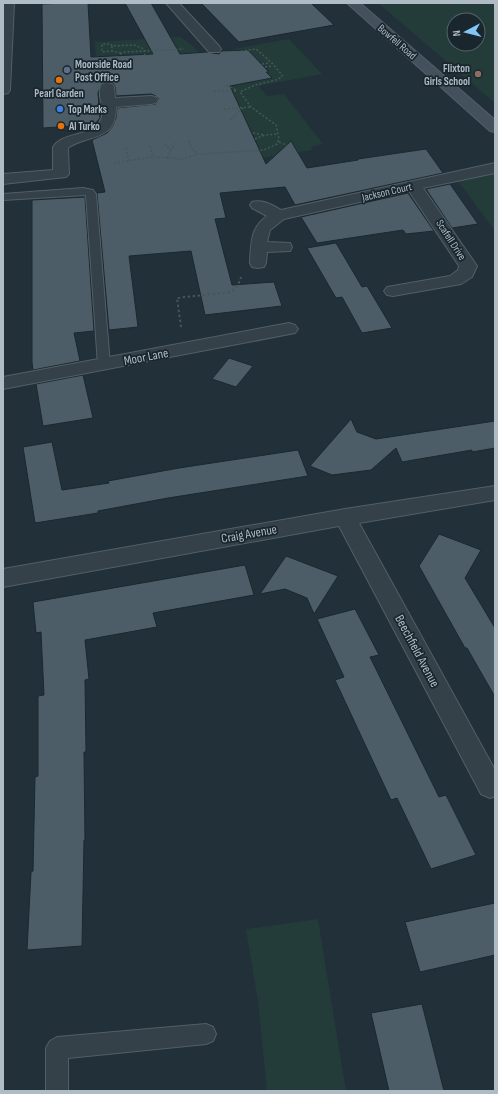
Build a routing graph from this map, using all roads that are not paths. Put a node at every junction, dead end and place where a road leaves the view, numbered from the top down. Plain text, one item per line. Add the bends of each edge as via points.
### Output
1 (8, 3) edge
2 (172, 3) edge
3 (353, 3) edge
4 (214, 49) dead end
5 (107, 87) dead end
6 (3, 90) edge
7 (151, 100) dead end
8 (108, 103) junction
9 (495, 128) edge
10 (495, 168) edge
11 (3, 180) edge
12 (413, 186) junction
13 (3, 197) edge
14 (258, 205) dead end
15 (279, 215) junction
16 (284, 247) dead end
17 (393, 291) dead end
18 (289, 329) dead end
19 (104, 365) junction
20 (3, 383) edge
21 (495, 493) edge
22 (345, 517) junction
23 (3, 578) edge
24 (490, 786) dead end
25 (206, 1034) dead end
26 (57, 1091) edge

1 - 6 street
2 - 4 street
3 - 9 main road, Bowfell Road
5 - 8 street
7 - 8 street
8 - 11 street via 108,123 92,134 65,142 60,147 61,174
10 - 12 street, Jackson Court
12 - 15 street, Jackson Court
12 - 17 street, Scafell Drive via 434,213 468,266 466,273 455,280
13 - 19 lane via 83,191 92,194
14 - 15 street
15 - 16 street, Jackson Court via 267,222 259,233 258,257
18 - 19 street, Moor Lane
19 - 20 street, Moor Lane
21 - 22 street, Craig Avenue
22 - 23 street, Craig Avenue
22 - 24 street, Beechfield Avenue
25 - 26 lane via 57,1048

